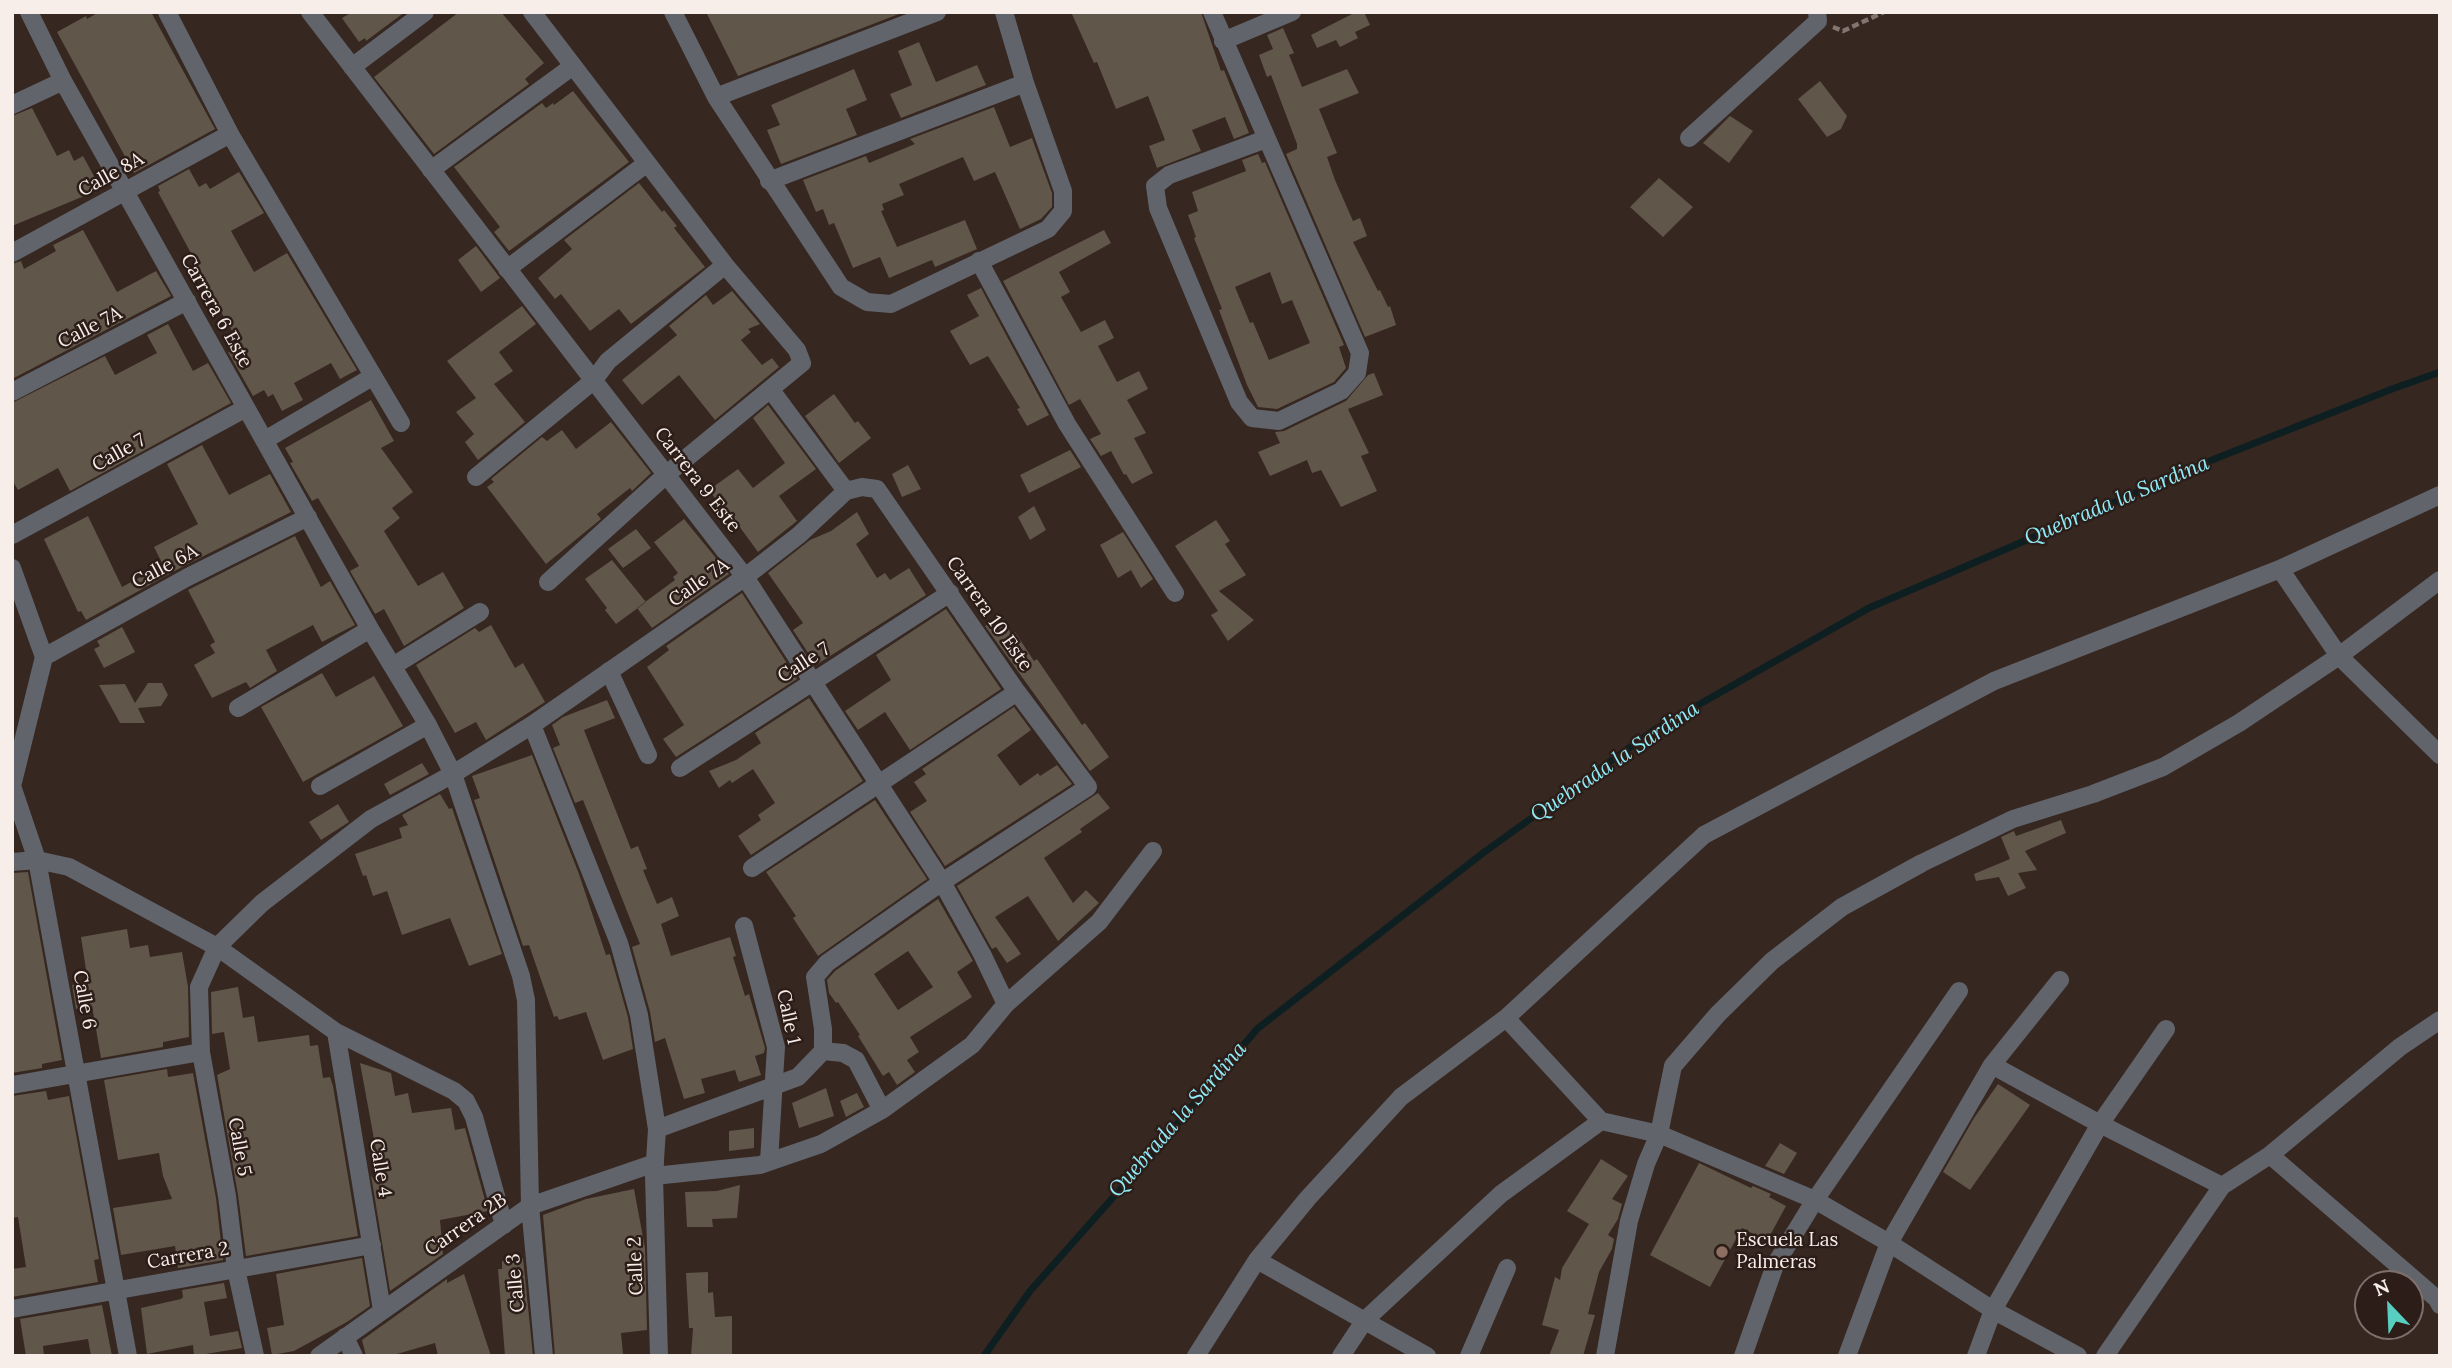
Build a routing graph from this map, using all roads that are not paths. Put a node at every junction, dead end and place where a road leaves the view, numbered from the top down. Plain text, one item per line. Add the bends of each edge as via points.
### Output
1 (29, 12) edge
2 (167, 12) edge
3 (310, 12) edge
4 (425, 12) edge
5 (532, 12) edge
6 (673, 12) edge
7 (937, 12) edge
8 (1004, 12) edge
9 (1212, 12) edge
10 (1292, 12) edge
11 (1818, 17) edge
12 (1223, 41) junction
13 (573, 66) junction
14 (352, 67) junction
15 (63, 81) junction
16 (1025, 83) junction
17 (716, 97) junction
18 (12, 105) edge
19 (230, 134) junction
20 (1689, 138) dead end
21 (1266, 139) junction
22 (647, 163) junction
23 (431, 170) junction
24 (769, 181) junction
25 (125, 191) junction
26 (12, 253) edge
27 (979, 261) junction
28 (725, 265) junction
29 (507, 269) junction
30 (187, 301) junction
31 (372, 377) junction
32 (593, 381) junction
33 (771, 390) junction
34 (12, 391) edge
35 (246, 408) junction
36 (401, 423) dead end
37 (265, 440) junction
38 (667, 474) junction
39 (476, 477) dead end
40 (846, 491) junction
41 (2440, 495) edge
42 (308, 517) junction
43 (12, 536) edge
44 (12, 568) edge
45 (2280, 569) junction
46 (745, 576) junction
47 (2440, 580) edge
48 (548, 582) dead end
49 (950, 593) junction
50 (1175, 593) dead end
51 (480, 612) dead end
52 (370, 629) junction
53 (2339, 656) junction
54 (44, 657) junction
55 (393, 666) junction
56 (606, 673) junction
57 (813, 682) junction
58 (1017, 692) junction
59 (238, 708) dead end
60 (428, 725) junction
61 (532, 725) junction
62 (648, 755) dead end
63 (2440, 755) edge
64 (680, 768) dead end
65 (453, 774) junction
66 (880, 783) junction
67 (320, 786) dead end
68 (1153, 851) dead end
69 (37, 860) junction
70 (12, 862) edge
71 (752, 868) dead end
72 (942, 882) junction
73 (744, 926) dead end
74 (217, 947) junction
75 (2060, 980) dead end
76 (1959, 991) dead end
77 (1006, 1004) junction
78 (1506, 1018) junction
79 (2440, 1020) edge
80 (2166, 1029) dead end
81 (336, 1032) junction
82 (823, 1051) junction
83 (201, 1052) junction
84 (1992, 1065) junction
85 (76, 1074) junction
86 (12, 1085) edge
87 (774, 1086) junction
88 (882, 1110) junction
89 (1601, 1121) junction
90 (2100, 1124) junction
91 (657, 1129) junction
92 (1659, 1135) junction
93 (2270, 1155) junction
94 (769, 1161) junction
95 (655, 1169) junction
96 (2222, 1186) junction
97 (1815, 1200) junction
98 (530, 1206) junction
99 (504, 1225) junction
100 (1889, 1243) junction
101 (372, 1244) junction
102 (1257, 1260) junction
103 (1507, 1268) dead end
104 (236, 1269) junction
105 (116, 1291) junction
106 (2440, 1305) edge
107 (12, 1310) edge
108 (382, 1310) junction
109 (1993, 1310) junction
110 (1364, 1320) junction
111 (345, 1337) junction
112 (128, 1356) edge
113 (255, 1356) edge
114 (319, 1356) edge
115 (354, 1356) edge
116 (544, 1356) edge
117 (659, 1356) edge
118 (1196, 1356) edge
119 (1341, 1356) edge
120 (1427, 1356) edge
121 (1469, 1356) edge
122 (1605, 1356) edge
123 (1743, 1356) edge
124 (1847, 1356) edge
125 (1976, 1356) edge
126 (2078, 1356) edge
127 (2105, 1356) edge

1 - 15 street, Carrera 6 Este
2 - 19 street
3 - 14 street, Carrera 9 Este
4 - 14 street
5 - 13 street
6 - 17 street
7 - 17 street
8 - 16 street
9 - 12 street
10 - 12 street
11 - 20 street
12 - 21 street
13 - 22 street
13 - 23 street
14 - 23 street, Carrera 9 Este
15 - 18 street
15 - 25 street, Carrera 6 Este
16 - 24 street
16 - 27 street via 1063,191 1063,211 1048,229
17 - 24 street
19 - 25 street, Calle 8A
19 - 31 street
21 - 21 street via 1360,352 1357,373 1341,391 1279,421 1252,418 1239,402 1158,208 1155,186 1169,175
22 - 28 street
22 - 29 street
23 - 29 street, Carrera 9 Este
24 - 27 street via 841,287 867,302 891,304
25 - 26 street, Calle 8A
25 - 30 street, Carrera 6 Este
27 - 50 street via 1067,424
28 - 32 street via 608,361
28 - 33 street via 797,350 802,363
29 - 32 street, Carrera 9 Este
30 - 34 street, Calle 7A
30 - 35 street, Carrera 6 Este
31 - 36 street
31 - 37 street
32 - 38 street, Carrera 9 Este
32 - 39 street
33 - 38 street
33 - 40 street
35 - 37 street, Carrera 6 Este
35 - 43 street, Calle 7
37 - 42 street, Carrera 6 Este
38 - 46 street, Carrera 9 Este
38 - 48 street
40 - 46 street, Calle 7A
40 - 49 street, Carrera 10 Este via 877,489
41 - 45 street
42 - 52 street, Carrera 6 Este
42 - 54 street, Calle 6A
44 - 54 street
45 - 53 street
45 - 78 street via 1994,681 1704,835
46 - 56 street, Calle 7A
46 - 57 street, Carrera 9 Este
47 - 53 street
49 - 57 street, Calle 7
49 - 58 street, Carrera 10 Este
51 - 55 street
52 - 55 street, Carrera 6 Este
52 - 59 street
53 - 63 street
53 - 92 street via 2163,767 2013,819 1842,907 1772,961 1673,1066
54 - 69 street, Calle 6 via 12,786
55 - 60 street, Carrera 6 Este
56 - 61 street, Calle 7A
56 - 62 street
57 - 64 street, Calle 7
57 - 66 street, Carrera 9 Este
58 - 66 street
58 - 72 street, Carrera 10 Este via 1088,787
60 - 65 street, Carrera 6 Este
60 - 67 street
61 - 65 street, Calle 7A
61 - 91 street, Calle 2 via 619,943 639,1015
65 - 74 street, Calle 7A via 370,819 261,903
65 - 98 street, Calle 3 via 526,1000
66 - 71 street
66 - 72 street, Carrera 9 Este
68 - 77 street, Carrera 2B via 1099,922
69 - 70 street
69 - 74 street via 69,867
69 - 85 street, Calle 6
72 - 77 street, Carrera 9 Este
72 - 82 street via 815,977
73 - 87 street, Calle 1 via 776,1047
74 - 81 street
74 - 83 street, Calle 5 via 199,987
75 - 84 street
76 - 97 street
77 - 88 street, Carrera 2B via 972,1045
78 - 89 street
78 - 102 street via 1401,1097
79 - 93 street via 2400,1047
80 - 90 street
81 - 99 street via 467,1101
81 - 101 street, Calle 4
82 - 87 street via 798,1077
82 - 88 street via 856,1060
83 - 85 street
83 - 104 street, Calle 5
84 - 90 street
84 - 100 street
85 - 86 street
85 - 105 street, Calle 6
87 - 91 street
87 - 94 street, Calle 1
88 - 94 street, Carrera 2B via 821,1144
89 - 92 street
89 - 110 street via 1501,1194
90 - 96 street
90 - 109 street
91 - 95 street, Calle 2
92 - 97 street
92 - 122 street via 1629,1221
93 - 96 street
93 - 106 street
94 - 95 street, Carrera 2B
95 - 98 street, Carrera 2B
95 - 117 street, Calle 2
96 - 127 street
97 - 100 street
97 - 123 street via 1775,1265
98 - 99 street, Carrera 2B
98 - 116 street, Calle 3
99 - 108 street, Carrera 2B
100 - 109 street
100 - 124 street
101 - 104 street, Carrera 2
101 - 108 street, Calle 4
102 - 110 street
102 - 118 street
103 - 121 street
104 - 105 street, Carrera 2
104 - 113 street, Calle 5
105 - 107 street, Carrera 2
105 - 112 street, Calle 6
108 - 111 street, Carrera 2B
109 - 125 street
109 - 126 street
110 - 119 street
110 - 120 street
111 - 114 street, Carrera 2B
111 - 115 street

